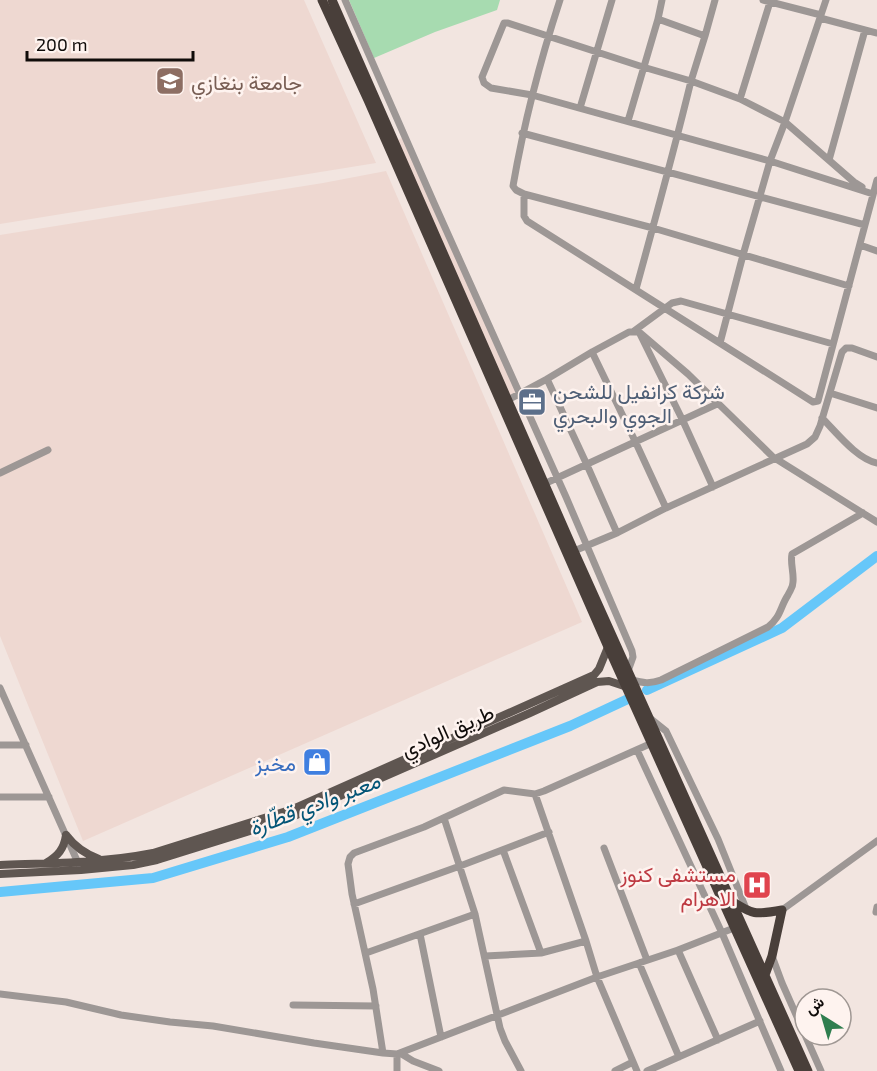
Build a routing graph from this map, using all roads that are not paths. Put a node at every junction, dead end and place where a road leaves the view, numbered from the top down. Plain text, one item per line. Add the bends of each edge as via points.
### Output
1 (322, 0) edge
2 (332, 0) edge
3 (345, 0) edge
4 (560, 0) edge
5 (612, 0) edge
6 (662, 0) edge
7 (715, 0) edge
8 (826, 0) edge
9 (766, 1) edge
10 (821, 16) junction
11 (658, 19) junction
12 (865, 30) junction
13 (877, 33) edge
14 (548, 36) junction
15 (705, 36) junction
16 (597, 51) junction
17 (643, 67) junction
18 (691, 81) junction
19 (532, 95) junction
20 (740, 99) junction
21 (580, 108) junction
22 (628, 121) junction
23 (785, 122) junction
24 (522, 133) junction
25 (678, 135) junction
26 (828, 160) junction
27 (770, 161) junction
28 (669, 172) junction
29 (877, 180) edge
30 (524, 194) junction
31 (875, 195) edge
32 (760, 196) junction
33 (865, 225) junction
34 (653, 228) junction
35 (452, 242) junction
36 (860, 244) junction
37 (441, 247) junction
38 (877, 250) edge
39 (743, 255) junction
40 (849, 286) junction
41 (636, 289) junction
42 (665, 308) junction
43 (727, 314) junction
44 (636, 331) junction
45 (720, 343) junction
46 (833, 344) junction
47 (592, 352) junction
48 (877, 357) edge
49 (547, 379) junction
50 (830, 393) junction
51 (519, 394) junction
52 (508, 400) junction
53 (717, 404) junction
54 (877, 408) edge
55 (822, 418) junction
56 (683, 421) junction
57 (636, 442) junction
58 (48, 450) dead end
59 (776, 459) junction
60 (877, 463) edge
61 (587, 465) junction
62 (0, 473) edge
63 (558, 478) junction
64 (544, 484) junction
65 (713, 487) junction
66 (666, 508) junction
67 (863, 513) junction
68 (877, 522) edge
69 (617, 533) junction
70 (587, 545) junction
71 (574, 551) junction
72 (626, 635) junction
73 (611, 643) junction
74 (596, 678) junction
75 (629, 679) junction
76 (0, 688) edge
77 (647, 714) junction
78 (652, 743) junction
79 (0, 745) edge
80 (26, 745) junction
81 (637, 750) junction
82 (535, 794) junction
83 (0, 797) edge
84 (49, 797) junction
85 (699, 799) junction
86 (312, 805) junction
87 (688, 805) junction
88 (444, 818) junction
89 (549, 832) junction
90 (66, 835) junction
91 (877, 841) edge
92 (604, 848) dead end
93 (503, 850) junction
94 (108, 860) junction
95 (45, 864) junction
96 (0, 865) edge
97 (80, 866) junction
98 (460, 866) junction
99 (0, 874) edge
100 (730, 900) junction
101 (354, 904) junction
102 (877, 907) edge
103 (782, 910) junction
104 (747, 911) junction
105 (876, 912) edge
106 (475, 914) junction
107 (734, 928) junction
108 (722, 933) junction
109 (420, 934) junction
110 (586, 941) junction
111 (678, 950) junction
112 (366, 953) junction
113 (541, 953) junction
114 (485, 956) junction
115 (772, 956) junction
116 (647, 960) junction
117 (639, 963) junction
118 (765, 975) junction
119 (597, 977) junction
120 (0, 994) edge
121 (293, 1005) dead end
122 (376, 1006) junction
123 (793, 1008) edge
124 (497, 1015) junction
125 (760, 1021) junction
126 (441, 1037) junction
127 (718, 1040) junction
128 (805, 1047) edge
129 (810, 1047) edge
130 (799, 1050) junction
131 (382, 1053) junction
132 (398, 1053) junction
133 (680, 1057) junction
134 (633, 1062) junction
135 (397, 1071) edge
136 (439, 1071) edge
137 (521, 1071) edge
138 (615, 1071) edge
139 (637, 1071) edge
140 (647, 1071) edge
141 (781, 1071) edge
142 (799, 1071) edge
143 (808, 1071) edge
144 (821, 1071) edge

1 - 73 highway
2 - 37 highway
3 - 35 street
4 - 14 street
5 - 16 street
6 - 11 street
7 - 15 street
8 - 10 street
9 - 10 street
9 - 20 street
10 - 12 street
10 - 23 street
11 - 15 street
11 - 17 street
12 - 13 street
12 - 26 street
14 - 16 street
14 - 19 street
14 - 19 street via 504,23 482,77 491,88
15 - 18 street
16 - 17 street
16 - 21 street
17 - 18 street
17 - 22 street
18 - 20 street
18 - 25 street
19 - 21 street
19 - 24 street
20 - 23 street
21 - 22 street
22 - 25 street
23 - 26 street
23 - 27 street
24 - 28 street
24 - 30 street via 513,186
25 - 27 street
25 - 28 street
26 - 31 street
27 - 31 street
27 - 32 street
28 - 32 street
28 - 34 street
29 - 31 street
30 - 34 street
30 - 41 street via 527,221
31 - 33 street
32 - 33 street
32 - 39 street
33 - 36 street
34 - 39 street
34 - 41 street
35 - 37 street
35 - 51 street
36 - 38 street
36 - 40 street
37 - 52 highway
39 - 40 street
39 - 43 street
40 - 46 street
41 - 42 street
42 - 43 street via 681,301
42 - 44 street
42 - 45 street
43 - 45 street
43 - 46 street
44 - 47 street
44 - 53 street
44 - 56 street
45 - 46 street via 813,402 818,401
47 - 49 street
47 - 57 street
48 - 50 street via 846,348
49 - 51 street
49 - 61 street
50 - 54 street
50 - 55 street
51 - 52 street
51 - 63 street
52 - 64 highway
53 - 56 street
53 - 59 street
55 - 59 street via 812,441
55 - 60 street via 868,461
56 - 57 street
56 - 65 street
57 - 61 street
57 - 66 street
58 - 62 street
59 - 65 street
59 - 67 street
61 - 63 street
61 - 69 street
63 - 64 street
63 - 70 street
64 - 71 highway
65 - 66 street
66 - 69 street
67 - 68 street
67 - 75 street via 792,554 794,585 775,622 768,627 661,680 644,683
69 - 70 street
70 - 71 street
70 - 72 street
71 - 73 highway
72 - 73 street
72 - 75 street via 633,657
73 - 74 main road
73 - 75 highway
73 - 75 highway
74 - 75 main road
74 - 86 main road, طريق الوادي
75 - 77 highway
75 - 78 highway
76 - 80 street
77 - 85 street via 666,731
77 - 87 highway
78 - 81 street
78 - 107 highway
79 - 80 street
80 - 84 street
81 - 82 street
81 - 108 street
82 - 88 street via 504,790
82 - 89 street
83 - 84 street
84 - 90 street
85 - 87 street
85 - 104 street
86 - 94 main road, طريق الوادي via 153,853
86 - 97 main road, طريق الوادي via 285,820 156,860 133,865
87 - 100 highway
88 - 98 street
88 - 101 street via 352,855 348,864
89 - 93 street
89 - 110 street
90 - 94 main road via 85,853
90 - 95 main road via 62,849
90 - 97 street
91 - 103 street
92 - 116 street
93 - 98 street
93 - 113 street
94 - 97 main road, طريق الوادي
95 - 96 main road, طريق الوادي
95 - 97 main road, طريق الوادي
97 - 99 main road, طريق الوادي
98 - 101 street
98 - 106 street
100 - 104 highway
100 - 118 highway
101 - 112 street
102 - 105 street
103 - 104 highway
103 - 115 highway
106 - 109 street
106 - 114 street
107 - 108 street
107 - 142 highway
108 - 111 street
108 - 125 street
109 - 112 street
109 - 126 street
110 - 113 street
110 - 119 street
111 - 116 street
111 - 127 street
112 - 122 street
113 - 114 street
114 - 124 street
115 - 118 highway
115 - 123 street
116 - 117 street
117 - 119 street
117 - 133 street
118 - 130 highway
119 - 124 street
119 - 134 street
120 - 131 street
121 - 122 street
122 - 131 street
124 - 126 street
124 - 137 street
125 - 127 street
125 - 141 street
126 - 132 street
127 - 133 street
128 - 130 street
129 - 144 street
130 - 143 highway
131 - 132 street
132 - 135 street
132 - 136 street
133 - 140 street
134 - 138 street
134 - 139 street

